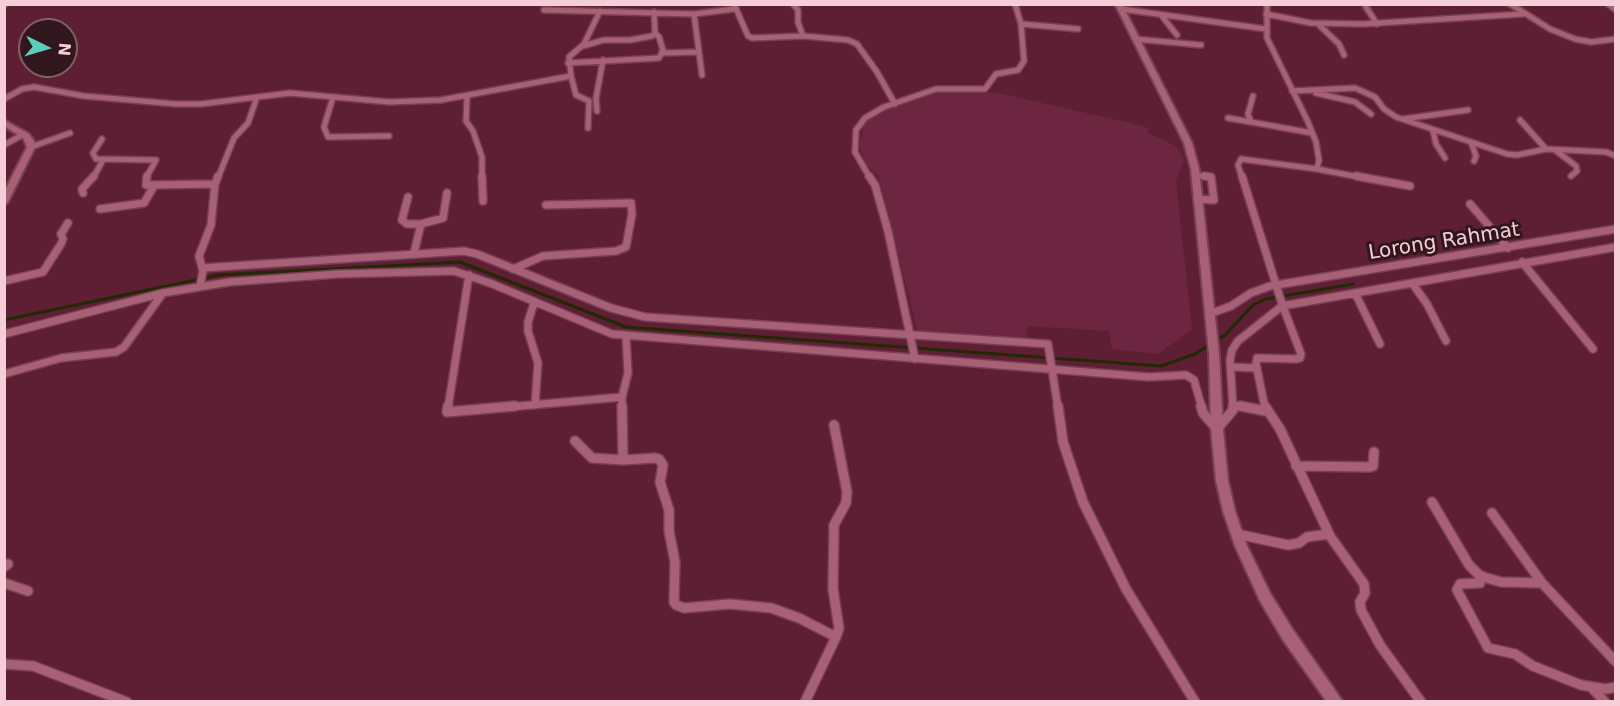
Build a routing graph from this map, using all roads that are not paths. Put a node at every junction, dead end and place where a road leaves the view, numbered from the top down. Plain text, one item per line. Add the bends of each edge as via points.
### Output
1 (793, 4) edge
2 (1015, 4) edge
3 (1267, 4) edge
4 (1510, 4) edge
5 (1608, 4) edge
6 (734, 7) edge
7 (1119, 7) edge
8 (1366, 7) dead end
9 (597, 9) edge
10 (544, 10) dead end
11 (1616, 10) edge
12 (654, 12) junction
13 (694, 14) junction
14 (1266, 14) junction
15 (1523, 14) junction
16 (1161, 15) junction
17 (1021, 24) junction
18 (1318, 24) junction
19 (1377, 24) junction
20 (1266, 29) junction
21 (1078, 30) dead end
22 (655, 33) junction
23 (1176, 35) dead end
24 (803, 36) junction
25 (1135, 39) junction
26 (1616, 39) edge
27 (1606, 40) junction
28 (1202, 45) dead end
29 (1616, 45) edge
30 (583, 46) junction
31 (698, 52) junction
32 (663, 53) junction
33 (1344, 55) dead end
34 (603, 60) junction
35 (568, 63) junction
36 (702, 75) dead end
37 (571, 76) junction
38 (1292, 91) junction
39 (1309, 92) junction
40 (466, 96) junction
41 (1253, 96) dead end
42 (257, 97) junction
43 (333, 97) junction
44 (4, 99) edge
45 (895, 104) junction
46 (1468, 110) dead end
47 (597, 111) dead end
48 (1371, 114) dead end
49 (1228, 118) dead end
50 (1402, 119) junction
51 (1520, 120) dead end
52 (4, 122) edge
53 (1251, 122) junction
54 (588, 128) dead end
55 (1433, 131) junction
56 (70, 133) dead end
57 (1312, 133) junction
58 (24, 134) junction
59 (389, 136) dead end
60 (102, 139) dead end
61 (1471, 142) junction
62 (4, 145) edge
63 (31, 147) junction
64 (1546, 149) junction
65 (1554, 149) junction
66 (1616, 156) edge
67 (1445, 158) dead end
68 (103, 160) junction
69 (1474, 161) dead end
70 (1317, 169) junction
71 (1195, 175) junction
72 (1571, 176) dead end
73 (215, 184) junction
74 (154, 186) junction
75 (1410, 186) dead end
76 (83, 192) dead end
77 (447, 194) dead end
78 (408, 197) dead end
79 (1197, 199) junction
80 (483, 201) dead end
81 (4, 202) edge
82 (1470, 204) dead end
83 (546, 205) dead end
84 (100, 209) dead end
85 (68, 223) dead end
86 (421, 224) junction
87 (1616, 229) edge
88 (1616, 247) edge
89 (1508, 248) junction
90 (414, 253) junction
91 (534, 259) junction
92 (1522, 262) junction
93 (513, 269) junction
94 (203, 270) junction
95 (469, 275) junction
96 (532, 277) junction
97 (4, 281) edge
98 (1412, 283) junction
99 (201, 285) junction
100 (1277, 287) junction
101 (163, 293) junction
102 (1355, 293) junction
103 (534, 303) junction
104 (1282, 305) junction
105 (1209, 314) junction
106 (4, 334) edge
107 (911, 334) junction
108 (626, 336) junction
109 (1446, 341) dead end
110 (1380, 344) dead end
111 (1593, 349) dead end
112 (915, 359) junction
113 (1231, 367) junction
114 (1257, 368) junction
115 (1051, 370) junction
116 (4, 374) edge
117 (622, 397) junction
118 (535, 405) junction
119 (1234, 405) junction
120 (1266, 411) junction
121 (834, 424) dead end
122 (1217, 429) junction
123 (575, 441) dead end
124 (1374, 452) dead end
125 (623, 460) junction
126 (1296, 466) junction
127 (1431, 502) dead end
128 (1492, 513) dead end
129 (1237, 534) junction
130 (1329, 534) junction
131 (1482, 576) junction
132 (1542, 583) junction
133 (4, 584) edge
134 (28, 591) dead end
135 (836, 637) junction
136 (1616, 662) edge
137 (4, 664) edge
138 (1616, 687) edge
139 (1592, 688) junction
140 (127, 702) edge
141 (805, 702) edge
142 (1195, 702) edge
143 (1336, 702) edge
144 (1421, 702) edge
145 (1605, 702) edge

1 - 24 street
2 - 17 street
3 - 14 street
4 - 15 street
5 - 11 street
6 - 13 street
6 - 24 street via 750,37
7 - 16 street
7 - 25 street
8 - 19 street
9 - 10 street
9 - 12 street
9 - 30 street
12 - 13 street
12 - 22 street
13 - 31 street
14 - 18 street
14 - 20 street
15 - 19 street
15 - 27 street via 1575,39
16 - 20 street
16 - 23 street
17 - 21 street
17 - 45 street via 1024,61 1018,70 996,74 985,89 939,89
18 - 19 street
18 - 33 street via 1339,44
20 - 38 street
22 - 30 street
22 - 32 street
24 - 45 street via 857,44
25 - 28 street
25 - 71 street via 1188,143
26 - 27 street
27 - 29 street
30 - 35 street via 570,56
31 - 32 street
31 - 36 street
32 - 34 street via 659,58 640,61
34 - 35 street
34 - 47 street
35 - 37 street
37 - 40 street
37 - 54 street via 576,95 589,101
38 - 39 street
38 - 57 street
39 - 48 street via 1355,102
39 - 50 street via 1355,88 1375,97 1384,109
40 - 43 street via 399,102
40 - 80 street via 466,121 482,156
41 - 53 street via 1248,114
42 - 43 street via 290,93
42 - 44 street via 176,104 34,87
42 - 73 street via 248,123 234,138
43 - 59 street via 324,127 328,137
45 - 107 street via 862,120 854,146 875,185
46 - 50 street
49 - 53 street
50 - 55 street
51 - 64 street
52 - 58 street
53 - 57 street
55 - 61 street
55 - 67 street
56 - 63 street
57 - 70 street via 1318,153
58 - 62 street
58 - 63 street
60 - 68 street via 93,153 94,158
61 - 64 street via 1514,154
61 - 69 street
63 - 81 street
64 - 65 street
65 - 66 street
65 - 72 street via 1576,166 1578,171
68 - 74 street via 156,160 144,183
68 - 76 street
70 - 75 street
70 - 100 street via 1241,159 1238,165
71 - 79 street
71 - 79 street via 1211,177 1214,200
73 - 74 street
73 - 94 street via 211,225 199,256
74 - 84 street via 144,203
77 - 86 street via 443,218
78 - 86 street via 402,220
79 - 105 street
82 - 89 street
83 - 91 street via 631,203 627,244 616,251
85 - 97 street via 61,234 61,244 44,271
86 - 90 street
87 - 89 street, Lorong Rahmat
88 - 92 street
89 - 100 street, Lorong Rahmat
90 - 93 street via 472,252
90 - 94 street
91 - 93 street
91 - 96 street
92 - 98 street
92 - 111 street
93 - 96 street
94 - 99 street
95 - 99 street via 440,270
95 - 103 street
95 - 118 street via 447,412
96 - 107 street via 637,316
98 - 102 street
98 - 109 street
99 - 101 street
100 - 104 street
100 - 105 street, Lorong Rahmat via 1251,293
101 - 106 street
101 - 116 street via 124,347 116,352 61,358
102 - 104 street
102 - 110 street
103 - 108 street
103 - 118 street via 528,331 538,363
104 - 113 street via 1238,341 1231,355
104 - 114 street via 1301,357 1258,357
105 - 122 street
107 - 112 street
107 - 115 street via 1048,344
108 - 112 street
108 - 117 street via 628,378
112 - 115 street
113 - 114 street
113 - 119 street
114 - 120 street
115 - 122 street via 1190,376 1203,413
115 - 142 street via 1063,442 1083,502 1126,590
117 - 118 street
117 - 125 street
119 - 120 street
119 - 122 street via 1230,416
120 - 126 street via 1280,429
121 - 135 street via 847,492 846,503 834,525 833,589 840,628
122 - 129 street via 1225,496
123 - 125 street via 592,458
124 - 126 street via 1370,467
125 - 135 street via 655,458 662,462 660,482 669,510 676,605 771,608
126 - 130 street
127 - 131 street via 1469,565
128 - 132 street
129 - 130 street via 1288,545
129 - 143 street via 1265,597
130 - 144 street via 1364,584 1361,610 1380,645
131 - 132 street via 1501,582
131 - 139 street via 1480,583 1463,583 1457,590 1486,646 1515,654 1533,666
132 - 136 street
133 - 134 street
135 - 141 street
137 - 140 street via 33,666
138 - 139 street
139 - 145 street

